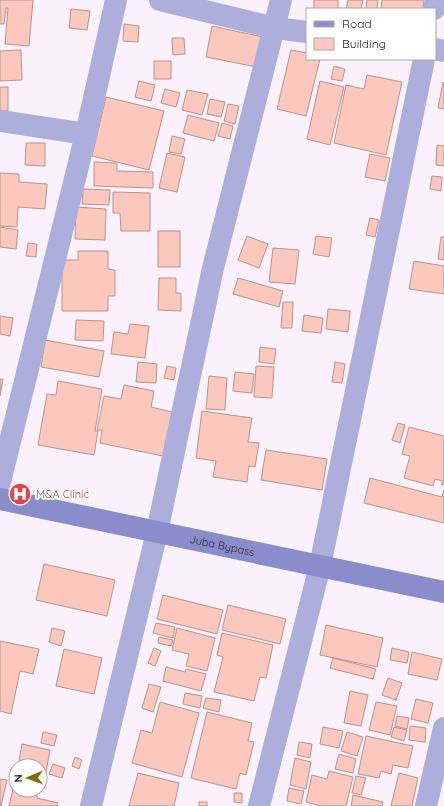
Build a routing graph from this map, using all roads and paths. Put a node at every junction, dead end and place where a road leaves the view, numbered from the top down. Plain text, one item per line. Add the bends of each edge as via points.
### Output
1 (116, 0) edge
2 (160, 0) edge
3 (281, 0) edge
4 (275, 28) junction
5 (306, 32) edge
6 (424, 60) edge
7 (0, 120) edge
8 (86, 134) junction
9 (0, 482) edge
10 (0, 498) edge
11 (157, 532) junction
12 (320, 566) junction
13 (444, 592) edge
14 (444, 728) edge
15 (91, 806) edge
16 (260, 806) edge
17 (426, 806) edge

1 - 8 street
2 - 4 street
3 - 4 street
4 - 5 street
4 - 11 street via 213,268
6 - 12 street
7 - 8 street
8 - 9 street
10 - 11 main road, Juba Bypass
11 - 12 main road, Juba Bypass
11 - 15 street
12 - 13 main road, Juba Bypass
12 - 16 street
14 - 17 street

